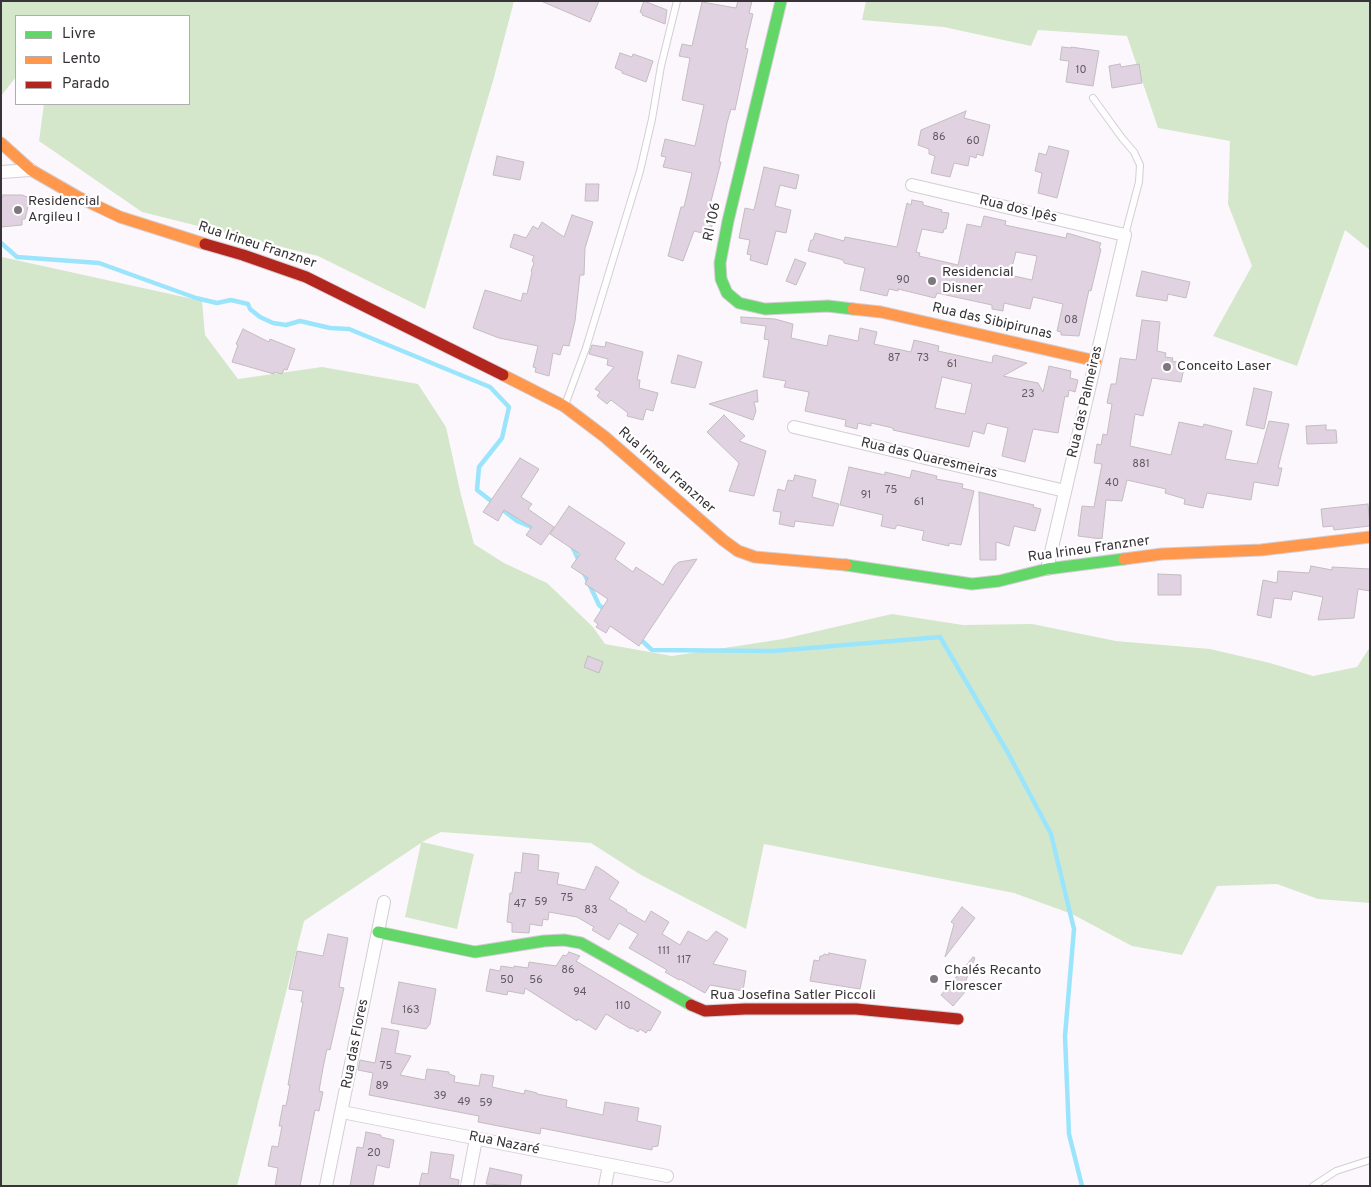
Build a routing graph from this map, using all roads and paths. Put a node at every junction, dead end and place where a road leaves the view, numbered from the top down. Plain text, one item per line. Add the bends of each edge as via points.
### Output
1 (677, 1) edge
2 (781, 1) edge
3 (1093, 98) dead end
4 (1, 143) edge
5 (31, 170) junction
6 (1, 172) edge
7 (912, 185) dead end
8 (1125, 235) junction
9 (881, 312) joint
10 (1096, 361) junction
11 (564, 406) junction
12 (794, 426) dead end
13 (1065, 491) junction
14 (1370, 537) edge
15 (1048, 569) junction
16 (384, 902) dead end
17 (378, 932) junction
18 (958, 1019) dead end
19 (342, 1112) junction
20 (476, 1139) junction
21 (1370, 1160) edge
22 (609, 1165) junction
23 (667, 1176) dead end
24 (326, 1186) edge
25 (467, 1186) edge
26 (605, 1186) edge
27 (1313, 1186) edge

1 - 11 lane via 640,171 586,348
2 - 9 street, RI 106 via 728,221 720,279 727,293 750,307 828,306
3 - 8 lane via 1134,152 1140,165 1139,182
4 - 5 street, Rua Irineu Franzner
5 - 6 street
5 - 11 street, Rua Irineu Franzner via 120,217 306,277
7 - 8 street, Rua dos Ipês
8 - 10 street, Rua das Palmeiras
9 - 10 street, Rua das Sibipirunas
10 - 13 street, Rua das Palmeiras
11 - 15 street, Rua Irineu Franzner via 605,437 723,540 755,557 863,566 972,584
12 - 13 street, Rua das Quaresmeiras
13 - 15 street, Rua das Palmeiras
14 - 15 street, Rua Irineu Franzner via 1261,550 1162,554
16 - 17 street, Rua das Flores
17 - 18 street, Rua Josefina Satler Piccoli via 474,952 544,941 581,943 705,1011 856,1009
17 - 19 street, Rua das Flores
19 - 20 street, Rua Nazaré
19 - 24 street, Rua das Flores
20 - 22 street, Rua Nazaré
20 - 25 street
21 - 27 lane via 1336,1171
22 - 23 street, Rua Nazaré
22 - 26 street

